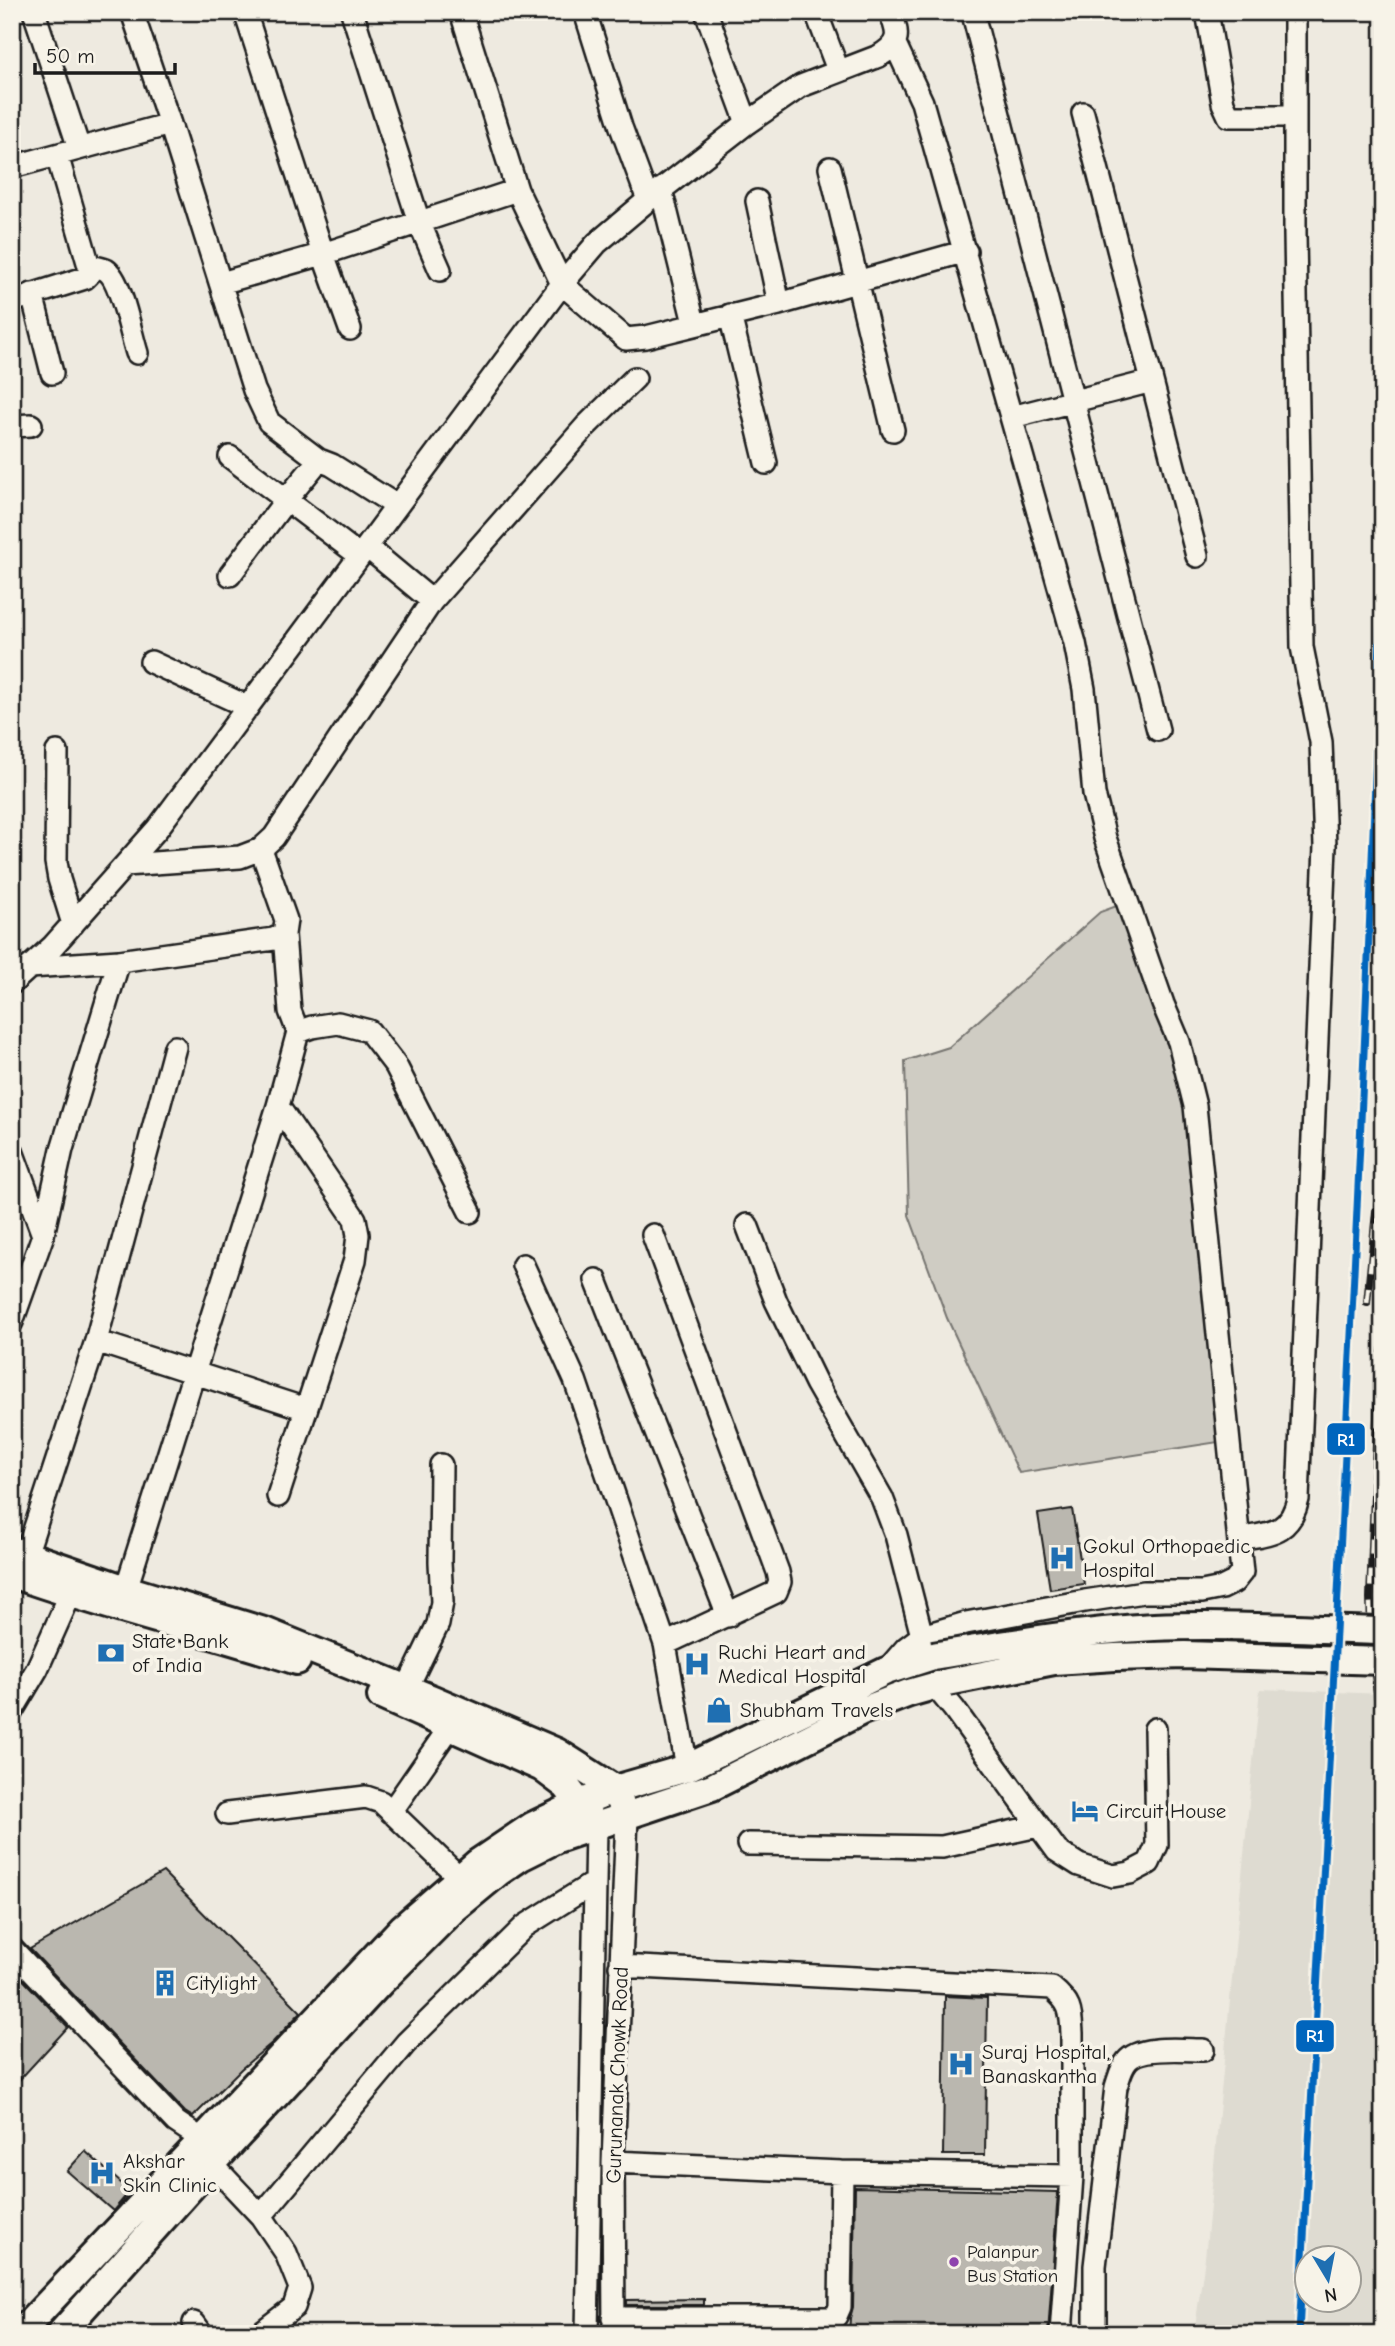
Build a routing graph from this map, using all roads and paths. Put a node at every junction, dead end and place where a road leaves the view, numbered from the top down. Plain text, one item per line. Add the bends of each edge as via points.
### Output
1 (34, 12) edge
2 (132, 12) edge
3 (245, 12) edge
4 (352, 12) edge
5 (461, 12) edge
6 (585, 12) edge
7 (705, 12) edge
8 (816, 12) edge
9 (890, 12) edge
10 (1207, 12) edge
11 (1295, 12) edge
12 (973, 14) edge
13 (895, 44) junction
14 (838, 70) junction
15 (1083, 113) dead end
16 (1295, 116) junction
17 (747, 123) junction
18 (170, 124) junction
19 (79, 148) junction
20 (57, 155) junction
21 (12, 167) edge
22 (830, 168) dead end
23 (517, 190) junction
24 (654, 194) junction
25 (757, 201) dead end
26 (419, 222) junction
27 (966, 251) junction
28 (323, 254) junction
29 (89, 266) junction
30 (440, 271) dead end
31 (858, 282) junction
32 (220, 284) junction
33 (562, 284) junction
34 (22, 297) edge
35 (779, 304) junction
36 (730, 314) junction
37 (694, 323) junction
38 (350, 329) dead end
39 (137, 353) dead end
40 (52, 373) dead end
41 (635, 378) dead end
42 (1152, 380) junction
43 (1073, 400) junction
44 (1012, 417) junction
45 (893, 430) dead end
46 (230, 457) dead end
47 (319, 460) junction
48 (765, 463) dead end
49 (286, 500) junction
50 (397, 506) junction
51 (363, 551) junction
52 (1197, 556) dead end
53 (230, 575) dead end
54 (432, 601) junction
55 (151, 662) dead end
56 (248, 706) junction
57 (1158, 730) dead end
58 (57, 752) dead end
59 (261, 849) junction
60 (125, 865) junction
61 (73, 924) junction
62 (284, 934) junction
63 (119, 961) junction
64 (30, 967) junction
65 (12, 983) edge
66 (298, 1032) junction
67 (175, 1047) dead end
68 (278, 1106) junction
69 (12, 1152) edge
70 (470, 1212) dead end
71 (747, 1225) dead end
72 (43, 1235) junction
73 (653, 1235) dead end
74 (523, 1265) dead end
75 (596, 1279) dead end
76 (12, 1322) edge
77 (96, 1341) junction
78 (194, 1374) junction
79 (306, 1409) junction
80 (442, 1465) dead end
81 (278, 1496) dead end
82 (1239, 1538) junction
83 (17, 1560) edge
84 (126, 1589) junction
85 (70, 1595) junction
86 (728, 1616) junction
87 (1383, 1630) edge
88 (665, 1644) junction
89 (927, 1646) junction
90 (1383, 1661) edge
91 (942, 1684) junction
92 (407, 1688) junction
93 (12, 1711) edge
94 (450, 1727) junction
95 (1155, 1729) dead end
96 (687, 1768) junction
97 (615, 1790) junction
98 (580, 1803) junction
99 (391, 1812) junction
100 (227, 1814) dead end
101 (627, 1817) junction
102 (1038, 1826) junction
103 (596, 1827) junction
104 (748, 1844) dead end
105 (459, 1877) junction
106 (595, 1882) junction
107 (12, 1949) edge
108 (620, 1966) junction
109 (1203, 2050) dead end
110 (207, 2152) junction
111 (613, 2162) junction
112 (842, 2172) junction
113 (1072, 2176) junction
114 (261, 2216) junction
115 (613, 2326) edge
116 (19, 2334) edge
117 (60, 2334) edge
118 (259, 2334) edge
119 (587, 2334) edge
120 (1061, 2334) edge
121 (1095, 2334) edge

1 - 19 street
2 - 18 street
3 - 28 street
4 - 26 street
5 - 23 street
6 - 24 street via 621,127
7 - 17 street
8 - 14 street
9 - 13 street via 897,30
10 - 16 street via 1229,116
11 - 16 street
12 - 43 street
13 - 14 street via 879,56
13 - 27 street via 922,102
14 - 17 street via 801,86
15 - 42 street
16 - 82 street via 1302,647 1321,742 1324,874 1298,1499 1286,1526 1273,1533
17 - 24 street
18 - 19 street
18 - 32 street
19 - 20 street
20 - 21 street
20 - 29 street
22 - 31 street
23 - 26 street
23 - 33 street
24 - 33 street via 597,243
24 - 37 street
25 - 35 street
26 - 28 street
26 - 30 street
27 - 31 street
27 - 44 street
28 - 32 street
28 - 38 street
29 - 34 street via 85,278
29 - 39 street via 111,276
31 - 35 street
31 - 45 street
32 - 47 street via 269,422
33 - 37 street via 626,338
33 - 50 street
34 - 40 street
35 - 36 street
36 - 37 street
36 - 48 street
41 - 54 street via 586,426
42 - 43 street
42 - 52 street
43 - 44 street
43 - 57 street
44 - 82 street via 1075,643 1094,794 1105,838 1179,1042 1195,1106
46 - 49 street
47 - 49 street
47 - 50 street
49 - 51 street
49 - 53 street
50 - 51 street
51 - 54 street
51 - 56 street
54 - 59 street via 274,837
55 - 56 street
56 - 60 street via 157,830
58 - 61 street via 56,862
59 - 60 street via 240,857
59 - 62 street via 286,920
60 - 61 street
61 - 64 street
62 - 63 street
62 - 66 street via 290,1011
63 - 64 street
63 - 72 street via 62,1149
64 - 65 street
66 - 68 street
66 - 70 street via 338,1023 369,1031 396,1066
67 - 77 street
68 - 78 street
68 - 79 street via 355,1219 358,1235 355,1260
69 - 72 street
71 - 89 street via 776,1301 816,1383 882,1498
72 - 76 street
73 - 86 street via 780,1582 776,1592
74 - 88 street via 575,1380
75 - 86 street
77 - 78 street
77 - 83 street
78 - 79 street
78 - 84 street
79 - 81 street
80 - 92 street via 442,1602 438,1624
82 - 89 street via 1242,1572 1222,1588 1144,1592 966,1623
83 - 84 main road
83 - 85 main road
84 - 92 main road via 267,1632
85 - 93 street via 37,1669
85 - 94 main road via 322,1670
86 - 88 street
87 - 89 main road, bridge via 1154,1627
88 - 96 street
89 - 96 main road via 886,1671
90 - 91 main road, bridge via 1115,1657 1054,1661
91 - 101 main road via 862,1712 712,1787
91 - 102 street via 954,1709
92 - 97 main road via 557,1752
94 - 98 main road via 553,1775
94 - 99 street
95 - 102 street via 1157,1845 1149,1863 1113,1876 1079,1865 1057,1851
96 - 97 main road
97 - 98 main road
97 - 101 main road
98 - 103 main road
98 - 105 main road via 532,1826
99 - 100 street via 366,1797
99 - 105 street
101 - 103 main road
101 - 108 street, Gurunanak Chowk Road
102 - 104 street via 942,1847
103 - 106 street
103 - 110 main road via 521,1857 453,1910
105 - 110 main road via 404,1927
106 - 114 street via 525,1926 406,2043
106 - 119 street
107 - 110 street
108 - 111 street, Gurunanak Chowk Road
108 - 113 street via 1052,1988 1066,2000 1071,2013
109 - 121 street via 1148,2050 1132,2055 1125,2063 1116,2087 1095,2266
110 - 114 street
110 - 116 main road
110 - 117 main road
111 - 112 street
111 - 115 street, Gurunanak Chowk Road
112 - 113 street
112 - 115 street via 840,2307 836,2316
113 - 120 street
114 - 118 street via 286,2253 300,2288 294,2307

